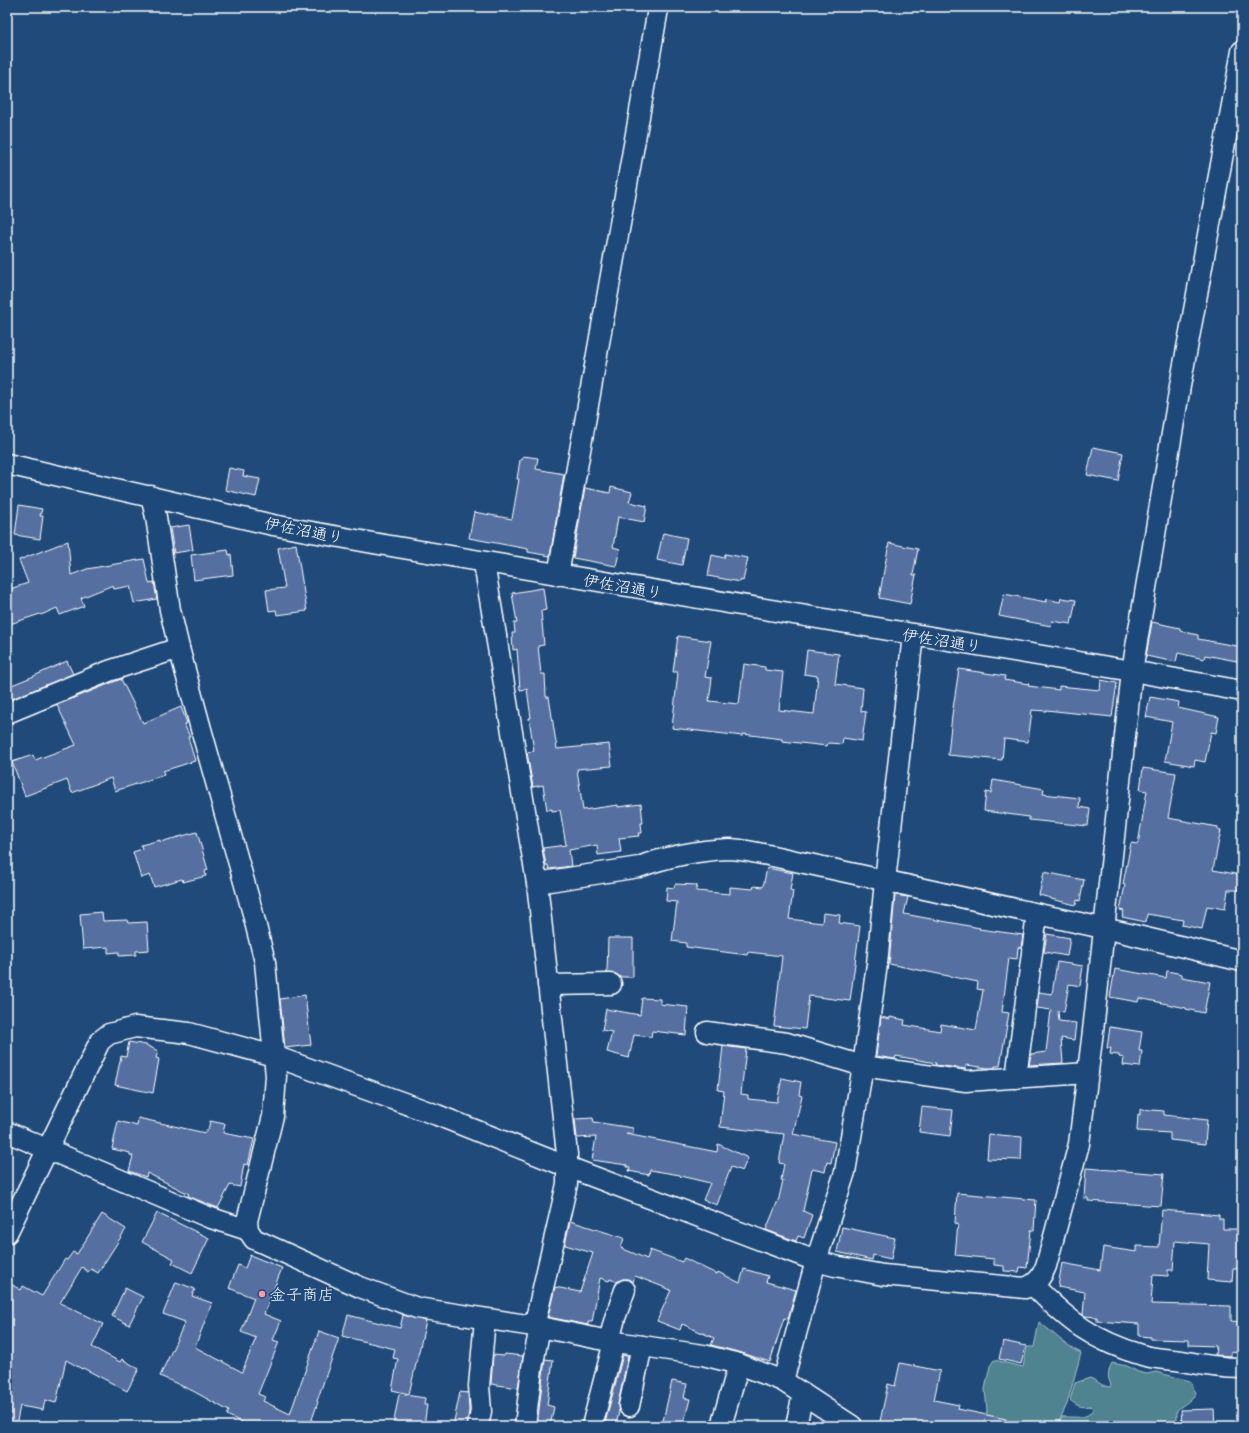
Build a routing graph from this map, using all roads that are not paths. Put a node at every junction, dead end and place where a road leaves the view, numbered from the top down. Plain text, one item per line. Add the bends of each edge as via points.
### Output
1 (658, 9) dead end
2 (1242, 51) edge
3 (7, 464) edge
4 (151, 496) junction
5 (484, 563) junction
6 (558, 575) junction
7 (913, 635) junction
8 (180, 648) junction
9 (1132, 671) junction
10 (1242, 691) edge
11 (7, 713) edge
12 (885, 881) junction
13 (537, 883) junction
14 (1037, 914) junction
15 (1104, 928) junction
16 (1242, 961) edge
17 (548, 984) junction
18 (611, 984) dead end
19 (707, 1032) dead end
20 (274, 1056) junction
21 (863, 1066) junction
22 (1088, 1073) junction
23 (1016, 1078) junction
24 (7, 1132) edge
25 (48, 1149) junction
26 (568, 1167) junction
27 (248, 1230) junction
28 (7, 1233) edge
29 (816, 1261) junction
30 (1033, 1286) junction
31 (625, 1290) dead end
32 (485, 1319) junction
33 (537, 1327) junction
34 (611, 1342) junction
35 (642, 1346) junction
36 (739, 1364) junction
37 (1242, 1368) edge
38 (783, 1381) junction
39 (803, 1394) junction
40 (629, 1406) dead end
41 (478, 1426) edge
42 (524, 1426) edge
43 (592, 1426) edge
44 (721, 1426) edge
45 (796, 1426) edge
46 (852, 1426) edge

1 - 6 street
2 - 9 street via 1180,386
3 - 4 street, 伊佐沼通り
4 - 5 street, 伊佐沼通り via 273,525
4 - 8 street via 170,610
5 - 6 street, 伊佐沼通り
5 - 13 street
6 - 7 street, 伊佐沼通り
7 - 9 street, 伊佐沼通り
7 - 12 street
8 - 11 street via 110,670
8 - 20 street via 265,962
9 - 10 street, 伊佐沼通り
9 - 15 street
12 - 13 street via 730,849 698,852 653,861 639,867
12 - 14 street
12 - 21 street
13 - 17 street
14 - 15 street
14 - 23 street
15 - 16 street
15 - 22 street
17 - 18 street
17 - 26 street
19 - 21 street via 787,1043
20 - 25 street via 189,1033 135,1027 109,1034 100,1041
20 - 26 street
20 - 27 street via 276,1076 273,1116 246,1221
21 - 23 street via 966,1081
21 - 29 street via 845,1172
22 - 23 street
22 - 30 street via 1079,1144 1046,1266 1041,1279
24 - 25 street
25 - 27 street via 208,1217
25 - 28 street
26 - 29 street
26 - 33 street via 567,1184
27 - 32 street via 254,1239 360,1287 417,1308
29 - 30 street via 883,1274 1025,1288
29 - 38 street
30 - 37 street via 1072,1322 1111,1344 1144,1355 1225,1368
31 - 34 street via 615,1318
32 - 33 street
32 - 41 street via 479,1386 481,1411
33 - 34 street
33 - 42 street
34 - 35 street
34 - 43 street
35 - 36 street via 703,1355
35 - 40 street
36 - 38 street
36 - 44 street
38 - 39 street
39 - 45 street
39 - 46 street

